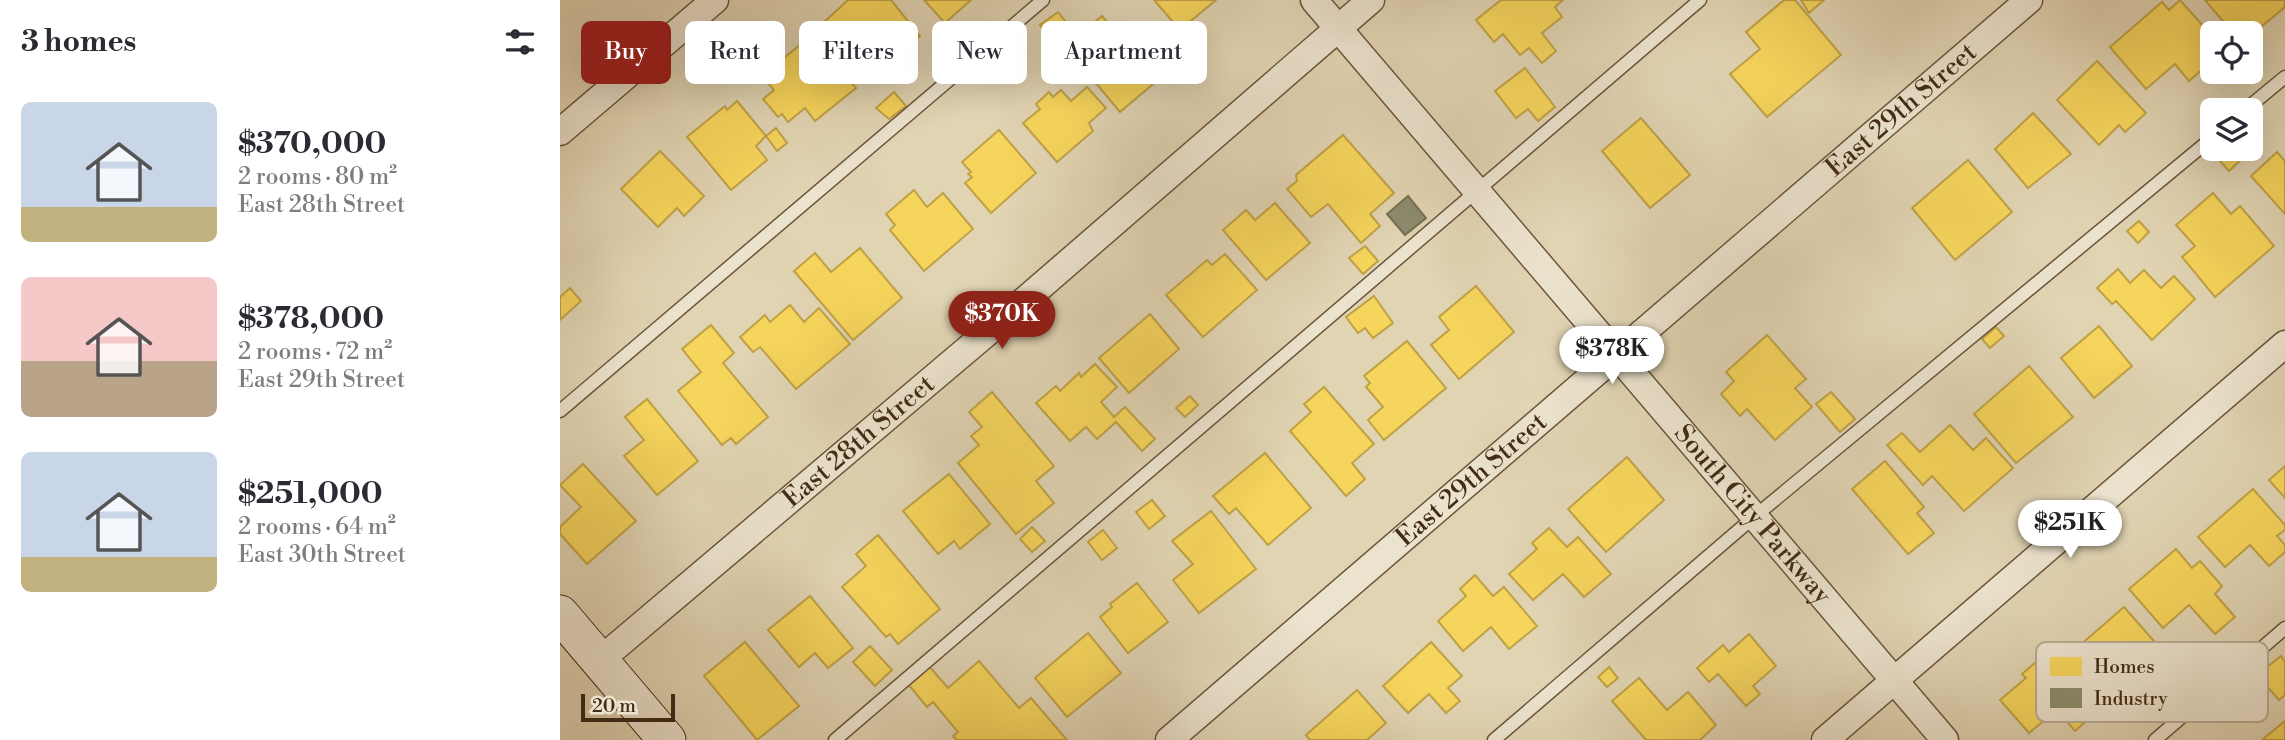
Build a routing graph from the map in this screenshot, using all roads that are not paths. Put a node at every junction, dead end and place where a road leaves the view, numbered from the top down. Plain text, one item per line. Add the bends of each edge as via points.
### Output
1 (715, 0) edge
2 (1043, 0) edge
3 (1314, 0) edge
4 (1371, 0) edge
5 (1700, 0) edge
6 (2029, 0) edge
7 (1339, 28) junction
8 (2285, 77) edge
9 (2260, 98) edge
10 (560, 132) edge
11 (2200, 148) edge
12 (1477, 191) junction
13 (2285, 344) edge
14 (1617, 356) junction
15 (560, 411) edge
16 (1754, 517) junction
17 (560, 614) edge
18 (2285, 628) edge
19 (2268, 643) edge
20 (599, 661) junction
21 (1894, 681) junction
22 (2176, 722) edge
23 (667, 740) edge
24 (835, 740) edge
25 (1169, 740) edge
26 (1494, 740) edge
27 (1825, 740) edge
28 (1945, 740) edge
29 (2155, 740) edge

1 - 10 street
2 - 15 lane
3 - 7 street, South City Parkway
4 - 7 street, East 28th Street
5 - 12 lane
6 - 14 street, East 29th Street
7 - 12 street, South City Parkway
7 - 20 street, East 28th Street
8 - 9 lane
11 - 16 lane
12 - 14 street, South City Parkway
12 - 24 lane
13 - 21 street
14 - 16 street, South City Parkway
14 - 25 street, East 29th Street
16 - 21 street, South City Parkway
16 - 26 lane
17 - 20 main road
18 - 19 lane
20 - 23 main road
21 - 27 street
21 - 28 street, South City Parkway
22 - 29 lane

